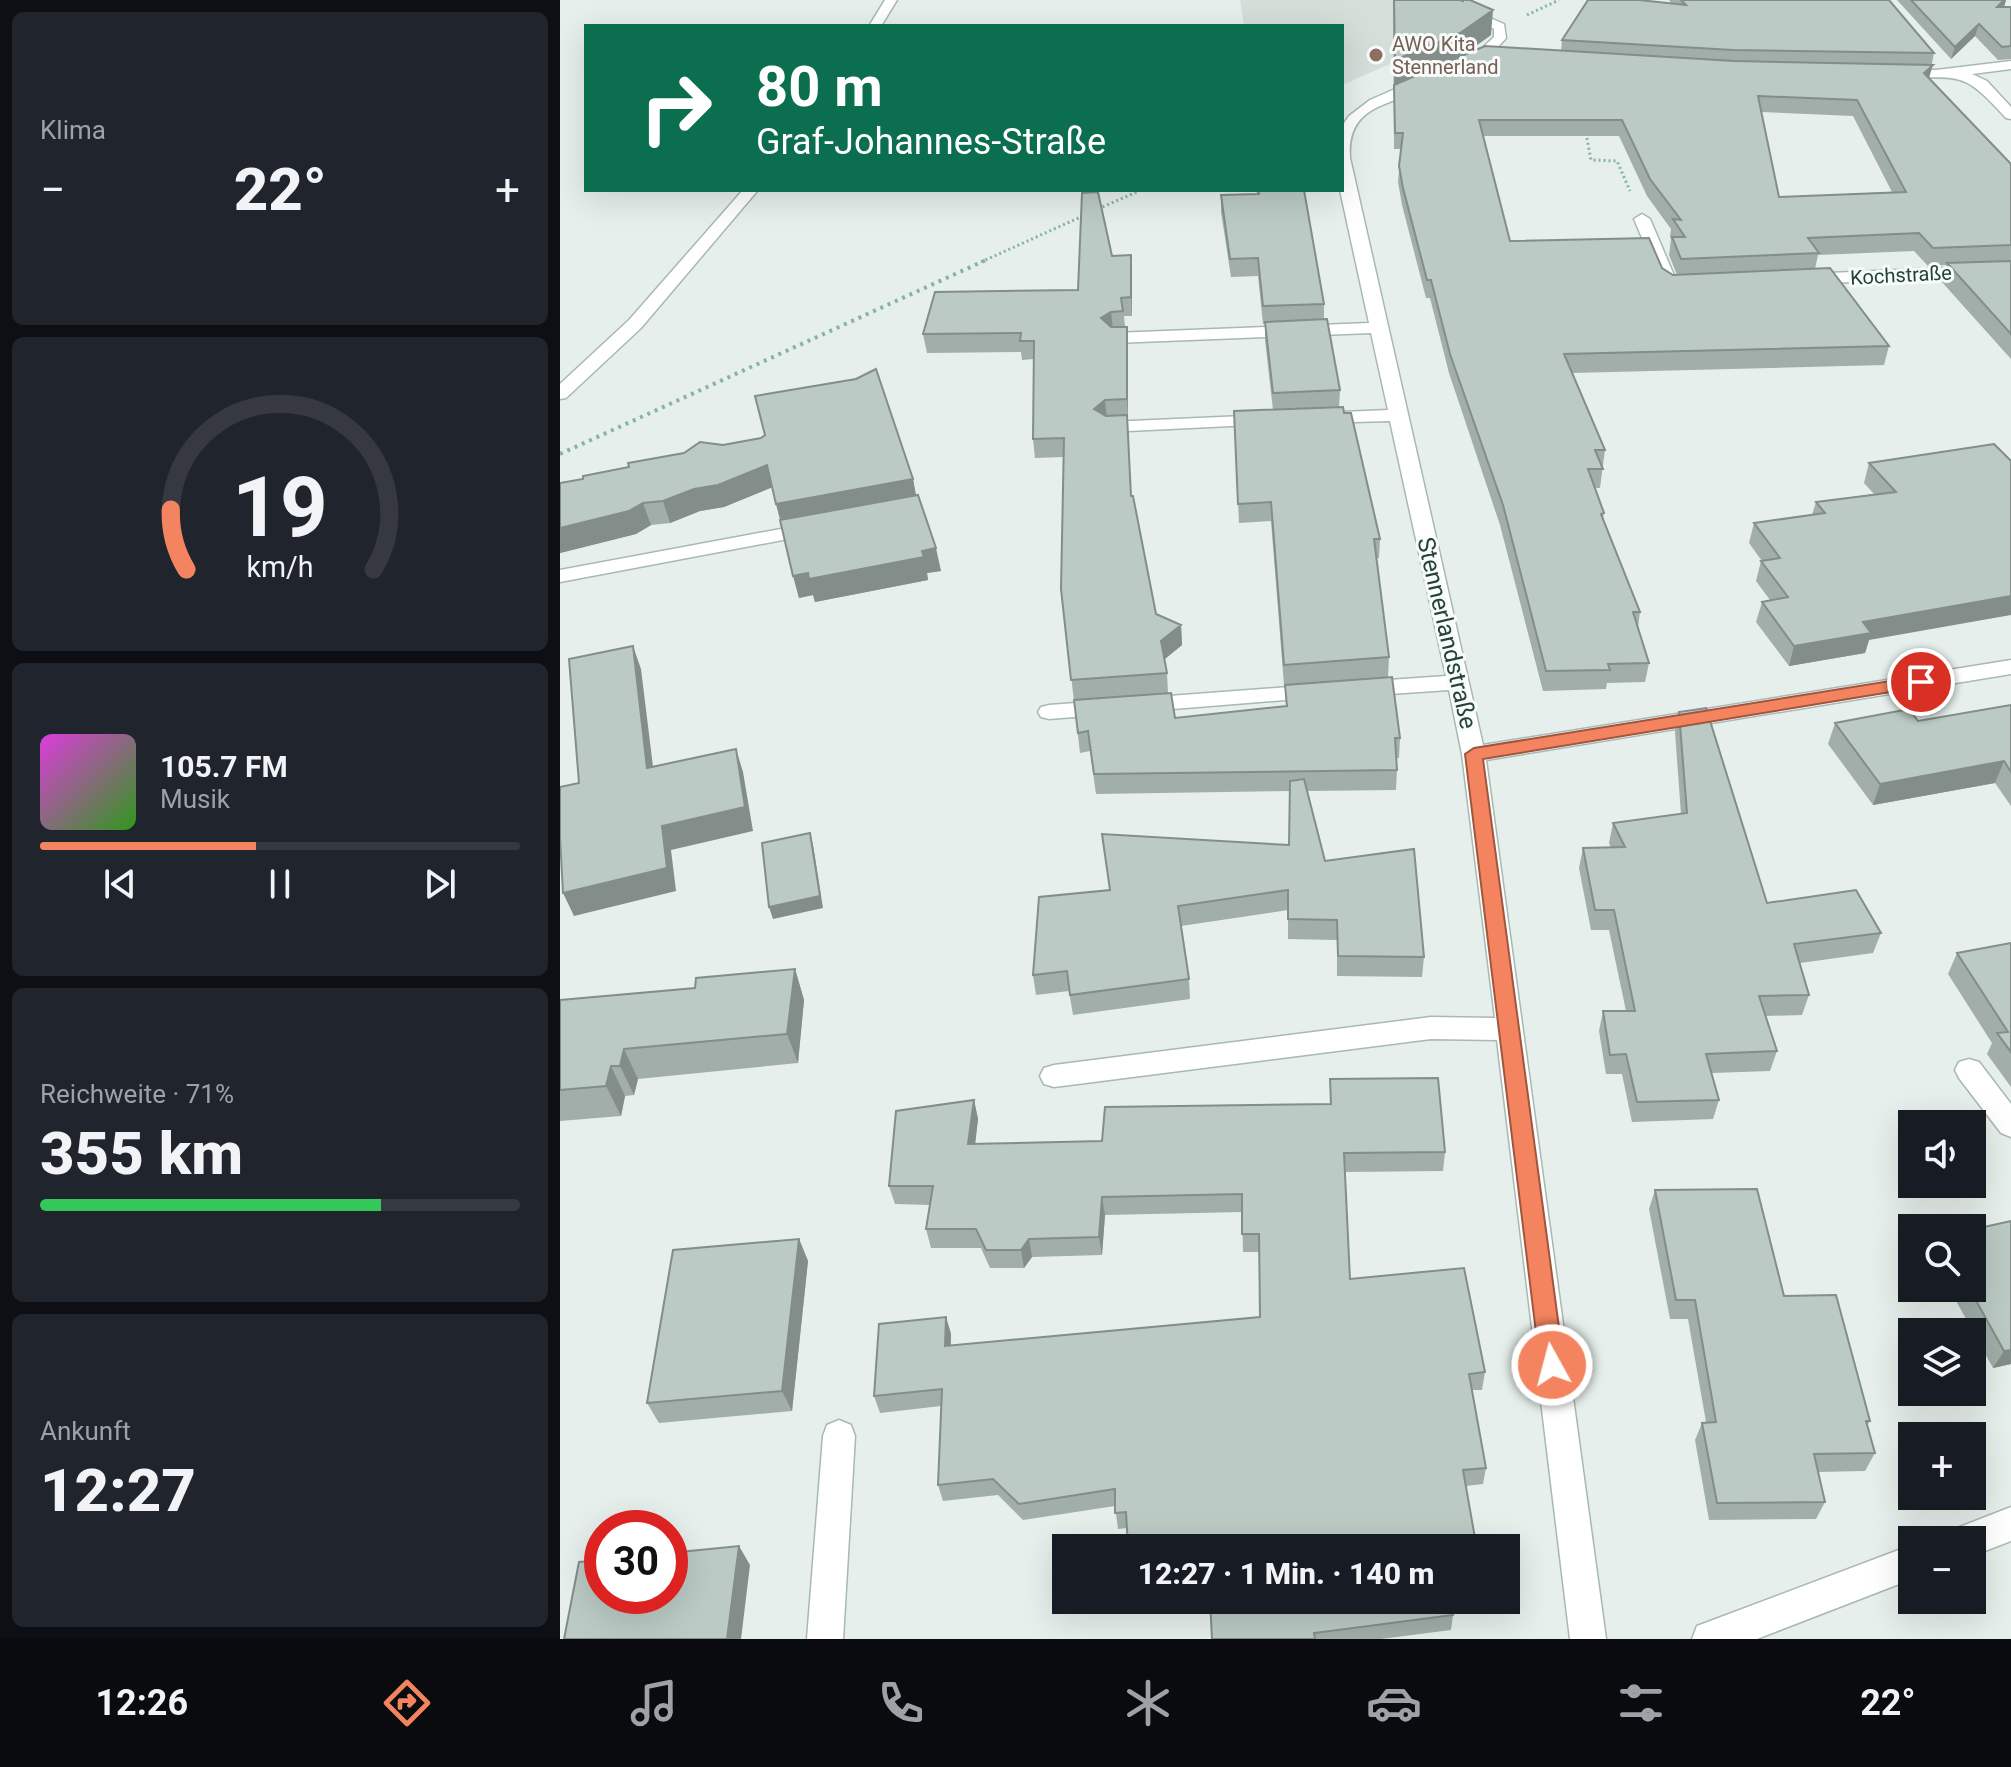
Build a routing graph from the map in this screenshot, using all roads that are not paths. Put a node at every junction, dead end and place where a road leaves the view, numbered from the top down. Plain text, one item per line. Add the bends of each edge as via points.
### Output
1 (891, 0) edge
2 (1439, 0) edge
3 (876, 24) edge
4 (1939, 62) dead end
5 (2011, 65) edge
6 (1957, 71) junction
7 (1888, 73) edge
8 (2011, 115) edge
9 (1344, 135) edge
10 (1344, 161) edge
11 (749, 192) edge
12 (1642, 219) road end
13 (2011, 270) edge
14 (1793, 280) edge
15 (1701, 284) edge
16 (1378, 328) junction
17 (1114, 338) edge
18 (560, 394) edge
19 (1398, 415) junction
20 (1108, 427) edge
21 (826, 527) edge
22 (560, 576) edge
23 (2011, 667) edge
24 (1457, 682) junction
25 (1049, 712) dead end
26 (1474, 754) junction
27 (1510, 1029) junction
28 (1969, 1070) dead end
29 (1054, 1076) dead end
30 (2011, 1125) edge
31 (839, 1436) dead end
32 (2011, 1524) edge
33 (1986, 1534) edge
34 (1898, 1567) edge
35 (825, 1639) edge
36 (1588, 1639) edge
37 (1710, 1639) edge

1 - 3 street
2 - 9 street, Stennerlandstraße via 1500,27 1493,56 1387,97 1359,113
4 - 6 street
5 - 6 street
6 - 7 street
6 - 8 street via 1982,84
10 - 16 street, Stennerlandstraße
11 - 18 street via 635,324
12 - 15 street via 1670,285
13 - 14 street, Kochstraße
16 - 17 street
16 - 19 street, Stennerlandstraße
19 - 20 street
19 - 24 street, Stennerlandstraße
21 - 22 street
23 - 26 street
24 - 25 street
24 - 26 street, Stennerlandstraße
26 - 27 street, Stennerlandstraße
27 - 29 street via 1431,1028
27 - 36 street, Stennerlandstraße
28 - 30 street
31 - 35 street
32 - 33 street
34 - 37 street

